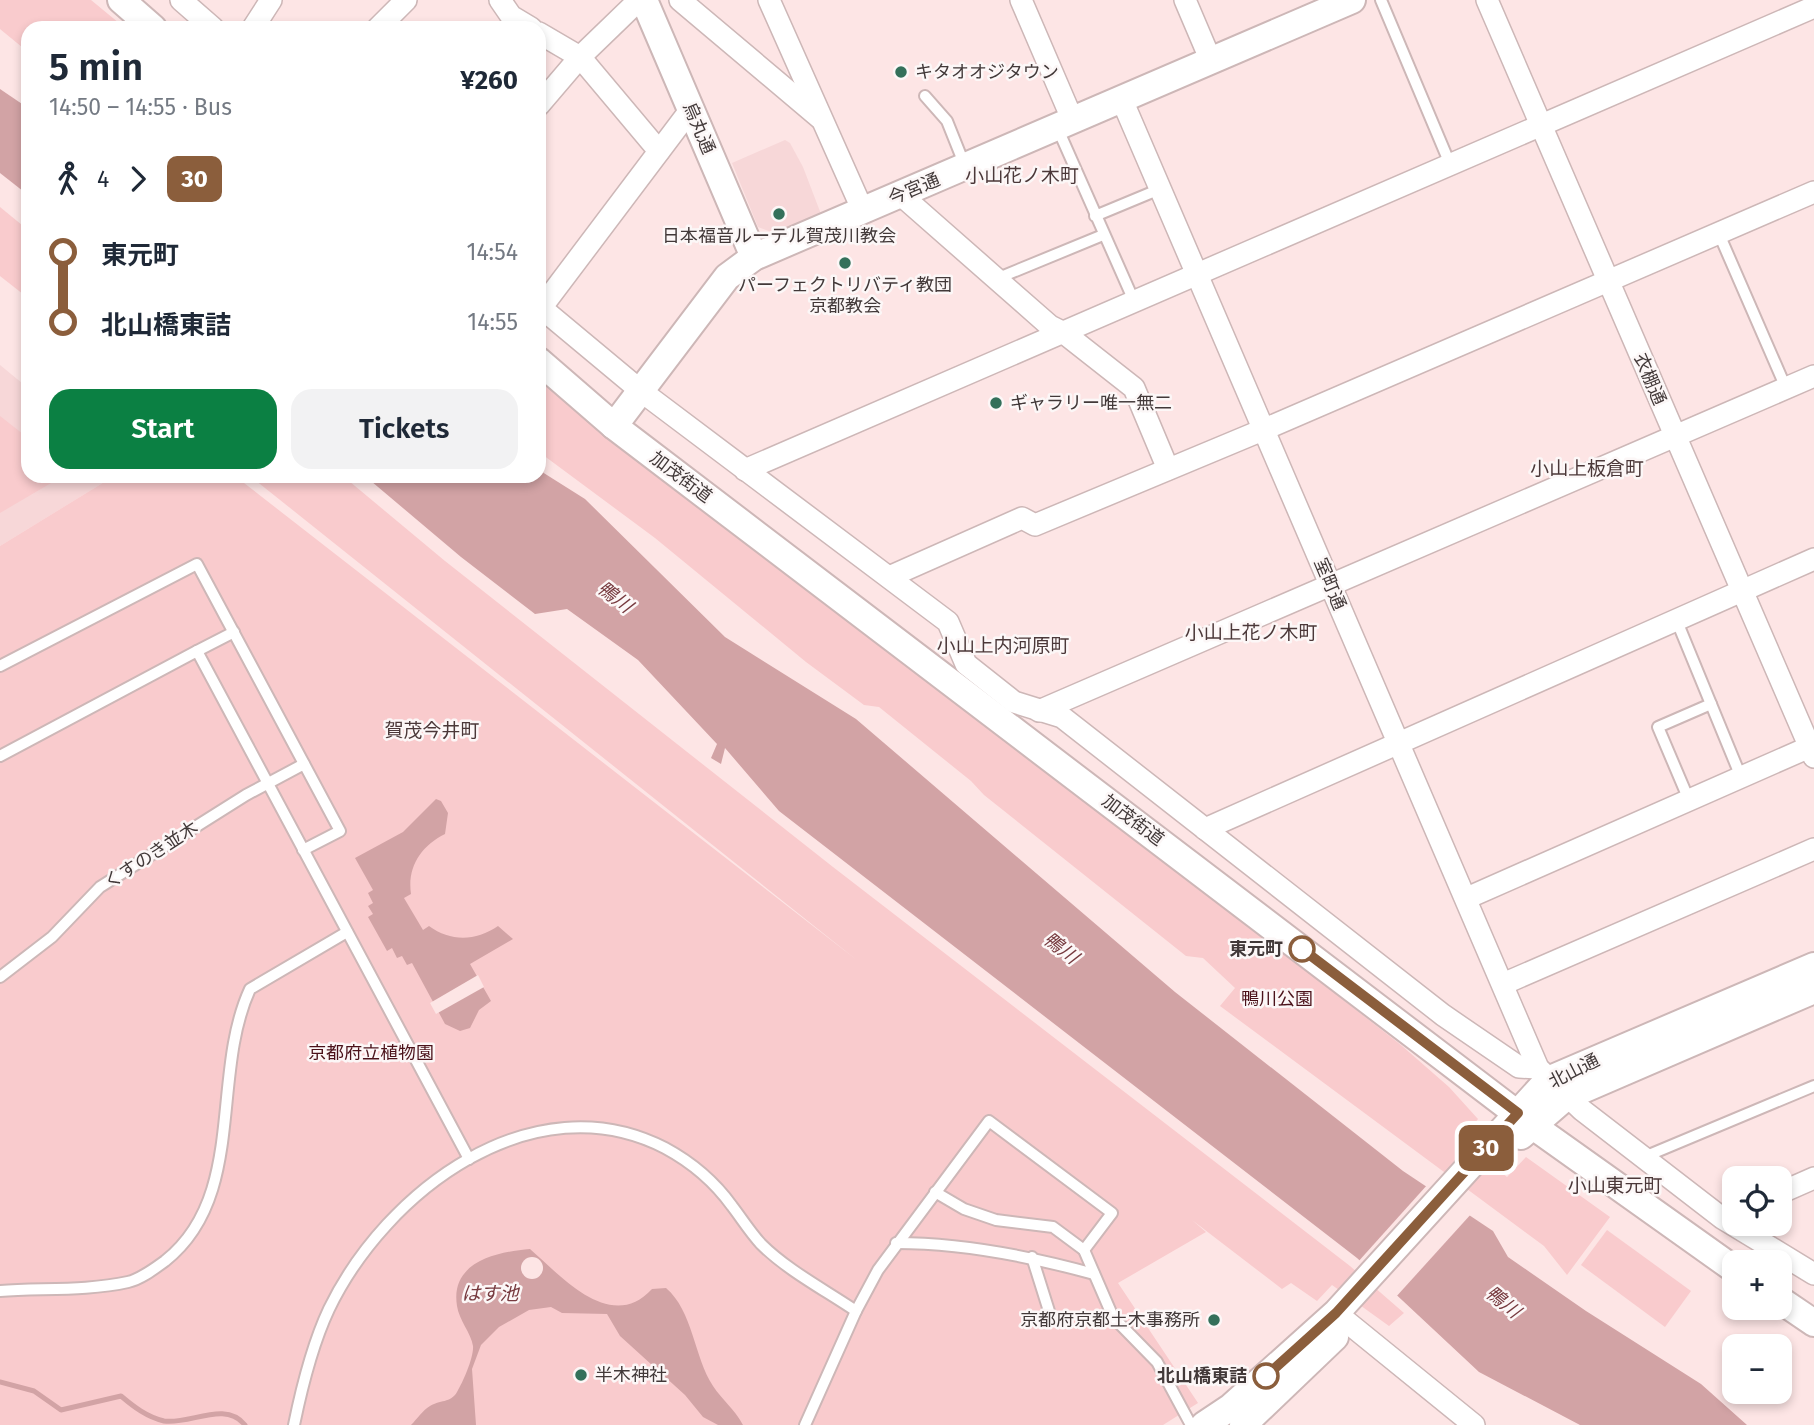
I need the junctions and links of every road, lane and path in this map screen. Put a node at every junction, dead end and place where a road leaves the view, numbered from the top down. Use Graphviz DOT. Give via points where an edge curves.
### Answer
graph roads {
  1 [pos="121,0"];
  2 [pos="181,0"];
  3 [pos="271,0"];
  4 [pos="406,0"];
  5 [pos="500,0"];
  6 [pos="639,0"];
  7 [pos="644,0"];
  8 [pos="680,0"];
  9 [pos="769,0"];
  10 [pos="1021,0"];
  11 [pos="1185,0"];
  12 [pos="1352,0"];
  13 [pos="1381,0"];
  14 [pos="1487,0"];
  15 [pos="1814,7"];
  16 [pos="145,21"];
  17 [pos="205,21"];
  18 [pos="258,21"];
  19 [pos="385,21"];
  20 [pos="519,21"];
  21 [pos="546,37"];
  22 [pos="580,57"];
  23 [pos="1211,61"];
  24 [pos="925,96"];
  25 [pos="546,97"];
  26 [pos="1122,100"];
  27 [pos="691,109"];
  28 [pos="825,122"];
  29 [pos="1065,124"];
  30 [pos="1540,125"];
  31 [pos="659,151"];
  32 [pos="1450,164"];
  33 [pos="965,167"];
  34 [pos="1160,189"];
  35 [pos="1814,192"];
  36 [pos="901,195"];
  37 [pos="863,211"];
  38 [pos="1095,216"];
  39 [pos="1103,234"];
  40 [pos="1719,234"];
  41 [pos="754,257"];
  42 [pos="1199,273"];
  43 [pos="995,280"];
  44 [pos="1608,282"];
  45 [pos="546,299"];
  46 [pos="1134,300"];
  47 [pos="546,312"];
  48 [pos="1064,333"];
  49 [pos="546,367"];
  50 [pos="1814,376"];
  51 [pos="1786,388"];
  52 [pos="641,391"];
  53 [pos="614,426"];
  54 [pos="1265,429"];
  55 [pos="1675,436"];
  56 [pos="1168,469"];
  57 [pos="745,470"];
  58 [pos="1812,565"];
  59 [pos="889,577"];
  60 [pos="1330,584"];
  61 [pos="1741,590"];
  62 [pos="1676,619"];
  63 [pos="234,632"];
  64 [pos="197,651"];
  65 [pos="0,666"];
  66 [pos="1711,704"];
  67 [pos="1039,711"];
  68 [pos="1400,741"];
  69 [pos="1813,750"];
  70 [pos="0,756"];
  71 [pos="304,764"];
  72 [pos="1741,777"];
  73 [pos="268,783"];
  74 [pos="1689,800"];
  75 [pos="1205,830"];
  76 [pos="1814,849"];
  77 [pos="303,850"];
  78 [pos="1467,898"];
  79 [pos="347,932"];
  80 [pos="1814,966"];
  81 [pos="0,977"];
  82 [pos="1503,984"];
  83 [pos="1814,990"];
  84 [pos="1734,1012"];
  85 [pos="1551,1082"];
  86 [pos="1814,1086"];
  87 [pos="1525,1119"];
  88 [pos="1644,1157"];
  89 [pos="469,1159"];
  90 [pos="1814,1178"];
  91 [pos="1792,1188"];
  92 [pos="935,1192"];
  93 [pos="1722,1211"];
  94 [pos="1759,1236"];
  95 [pos="896,1242"];
  96 [pos="1084,1250"];
  97 [pos="1032,1257"];
  98 [pos="1722,1260"];
  99 [pos="1094,1274"];
  100 [pos="1814,1274"];
  101 [pos="0,1291"];
  102 [pos="1792,1308"];
  103 [pos="856,1311"];
  104 [pos="1049,1311"];
  105 [pos="1347,1314"];
  106 [pos="1814,1323"];
  107 [pos="294,1425"];
  108 [pos="805,1425"];
  109 [pos="1191,1425"];
  110 [pos="1204,1425"];
  111 [pos="1243,1425"];
  112 [pos="1474,1425"];
  1 -- 16 [label="street"];
  2 -- 17 [label="street"];
  3 -- 18 [label="street"];
  4 -- 19 [label="street"];
  5 -- 20 [label="street"];
  6 -- 22 [label="street"];
  7 -- 27 [label="street, 烏丸通"];
  8 -- 28 [label="street"];
  9 -- 28 [label="street"];
  10 -- 29 [label="street"];
  11 -- 23 [label="street"];
  12 -- 23 [label="street, 今宮通"];
  13 -- 32 [label="lane"];
  14 -- 30 [label="street, 衣棚通"];
  15 -- 30 [label="street"];
  21 -- 22 [label="street"];
  22 -- 25 [label="street"];
  22 -- 31 [label="street"];
  23 -- 26 [label="street, 今宮通"];
  24 -- 33 [label="lane" via="947,121"];
  26 -- 29 [label="street, 今宮通"];
  26 -- 34 [label="street, 室町通"];
  27 -- 31 [label="street"];
  27 -- 41 [label="street, 烏丸通"];
  28 -- 37 [label="street"];
  29 -- 33 [label="street, 今宮通"];
  29 -- 38 [label="lane"];
  30 -- 32 [label="street"];
  30 -- 44 [label="street, 衣棚通"];
  31 -- 45 [label="street"];
  32 -- 42 [label="street"];
  33 -- 36 [label="street, 今宮通"];
  34 -- 38 [label="lane"];
  34 -- 42 [label="street, 室町通"];
  35 -- 40 [label="street"];
  36 -- 37 [label="street, 今宮通"];
  36 -- 43 [label="street"];
  37 -- 41 [label="street, 今宮通"];
  38 -- 39 [label="lane"];
  39 -- 43 [label="lane"];
  39 -- 46 [label="lane"];
  40 -- 44 [label="street"];
  40 -- 51 [label="lane"];
  41 -- 52 [label="street, 今宮通" via="727,277"];
  42 -- 46 [label="street"];
  42 -- 54 [label="street, 室町通"];
  43 -- 48 [label="street"];
  44 -- 54 [label="street"];
  44 -- 55 [label="street, 衣棚通"];
  46 -- 48 [label="street"];
  47 -- 52 [label="street"];
  48 -- 56 [label="street" via="1134,388"];
  48 -- 57 [label="street"];
  49 -- 53 [label="street, 加茂街道"];
  50 -- 51 [label="street"];
  51 -- 55 [label="street"];
  52 -- 53 [label="street, 今宮通"];
  52 -- 57 [label="street"];
  53 -- 87 [label="street, 加茂街道"];
  54 -- 56 [label="street"];
  54 -- 60 [label="street, 室町通"];
  55 -- 60 [label="street"];
  55 -- 61 [label="street, 衣棚通"];
  56 -- 59 [label="street" via="1035,525 1022,518"];
  57 -- 59 [label="street"];
  58 -- 61 [label="street"];
  59 -- 67 [label="street" via="948,622 966,664 1014,702"];
  60 -- 67 [label="street"];
  60 -- 68 [label="street, 室町通"];
  61 -- 62 [label="street"];
  61 -- 69 [label="street, 衣棚通"];
  62 -- 66 [label="lane"];
  62 -- 68 [label="street"];
  63 -- 64 [label="lane"];
  63 -- 65 [label="lane" via="197,564"];
  63 -- 71 [label="lane"];
  64 -- 70 [label="lane"];
  64 -- 73 [label="lane"];
  66 -- 72 [label="lane"];
  66 -- 74 [label="lane" via="1658,727"];
  67 -- 75 [label="street" via="1062,717"];
  68 -- 75 [label="street"];
  68 -- 78 [label="street, 室町通"];
  69 -- 72 [label="street"];
  71 -- 73 [label="lane, くすのき並木"];
  71 -- 77 [label="lane" via="340,831"];
  72 -- 74 [label="street"];
  73 -- 77 [label="lane"];
  73 -- 81 [label="lane, くすのき並木" via="100,887 44,944"];
  74 -- 78 [label="street"];
  75 -- 85 [label="street" via="1443,1015 1519,1067"];
  76 -- 82 [label="street"];
  77 -- 79 [label="lane"];
  78 -- 82 [label="street, 室町通"];
  79 -- 89 [label="lane"];
  79 -- 101 [label="lane" via="250,989 230,1055 214,1189 198,1224 178,1249 154,1269 126,1282"];
  80 -- 84 [label="street, 北山通"];
  82 -- 85 [label="street, 室町通"];
  83 -- 84 [label="street, 北山通"];
  84 -- 85 [label="street, 北山通"];
  85 -- 87 [label="street, 北山通"];
  85 -- 88 [label="street"];
  86 -- 88 [label="lane"];
  87 -- 98 [label="street, 加茂街道"];
  87 -- 105 [label="street, 北山通"];
  88 -- 93 [label="street"];
  89 -- 103 [label="lane" via="509,1139 553,1128 598,1128 642,1138 701,1171 768,1250"];
  89 -- 107 [label="lane" via="406,1206 354,1266 320,1331"];
  90 -- 91 [label="street"];
  92 -- 95 [label="lane"];
  92 -- 96 [label="lane" via="996,1220 1053,1227"];
  92 -- 96 [label="lane" via="989,1121 1112,1213"];
  94 -- 100 [label="street"];
  95 -- 97 [label="lane"];
  95 -- 103 [label="lane"];
  96 -- 99 [label="lane"];
  97 -- 99 [label="lane"];
  97 -- 104 [label="lane"];
  99 -- 109 [label="lane" via="1113,1317 1157,1362"];
  102 -- 106 [label="street"];
  103 -- 108 [label="lane"];
  105 -- 110 [label="street, 北山通"];
  105 -- 111 [label="street, 北山通"];
  105 -- 112 [label="street"];
}
